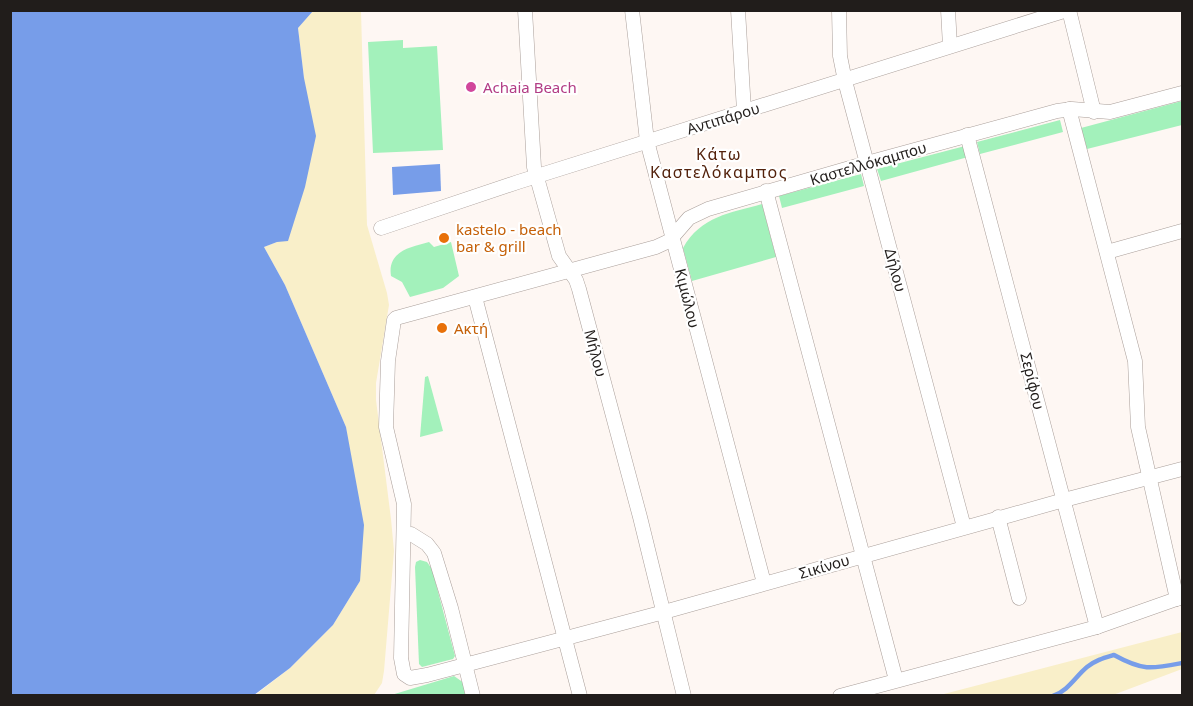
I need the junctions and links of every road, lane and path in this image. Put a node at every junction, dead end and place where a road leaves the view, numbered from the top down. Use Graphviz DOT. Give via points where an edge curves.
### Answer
graph roads {
  1 [pos="525,10"];
  2 [pos="632,10"];
  3 [pos="738,10"];
  4 [pos="839,10"];
  5 [pos="948,10"];
  6 [pos="1068,10"];
  7 [pos="950,46"];
  8 [pos="844,81"];
  9 [pos="1182,93"];
  10 [pos="1069,109"];
  11 [pos="744,111"];
  12 [pos="1094,112"];
  13 [pos="967,135"];
  14 [pos="647,141"];
  15 [pos="867,163"];
  16 [pos="536,176"];
  17 [pos="766,191"];
  18 [pos="664,207"];
  19 [pos="684,223"];
  20 [pos="381,228"];
  21 [pos="1182,231"];
  22 [pos="673,238"];
  23 [pos="1107,252"];
  24 [pos="568,271"];
  25 [pos="475,297"];
  26 [pos="1182,469"];
  27 [pos="1149,478"];
  28 [pos="1064,500"];
  29 [pos="998,518"];
  30 [pos="964,527"];
  31 [pos="411,534"];
  32 [pos="864,555"];
  33 [pos="764,583"];
  34 [pos="1019,598"];
  35 [pos="1180,598"];
  36 [pos="664,612"];
  37 [pos="1097,627"];
  38 [pos="564,639"];
  39 [pos="466,665"];
  40 [pos="896,681"];
  41 [pos="473,696"];
  42 [pos="580,696"];
  43 [pos="684,696"];
  44 [pos="840,696"];
  1 -- 16 [label="street, Μήλου"];
  2 -- 14 [label="street, Κιμώλου"];
  3 -- 11 [label="street"];
  4 -- 8 [label="street, Δήλου"];
  5 -- 7 [label="street"];
  6 -- 7 [label="street, Αντιπάρου"];
  6 -- 12 [label="street"];
  7 -- 8 [label="street, Αντιπάρου"];
  8 -- 11 [label="street, Αντιπάρου"];
  8 -- 15 [label="street, Δήλου"];
  9 -- 12 [label="street, Καστελλόκαμπου" via="1110,112"];
  10 -- 12 [label="street, Καστελλόκαμπου"];
  10 -- 13 [label="street, Καστελλόκαμπου"];
  10 -- 23 [label="street"];
  11 -- 14 [label="street, Αντιπάρου"];
  13 -- 15 [label="street, Καστελλόκαμπου"];
  13 -- 28 [label="street, Σερίφου"];
  14 -- 16 [label="street, Αντιπάρου"];
  14 -- 18 [label="street, Κιμώλου"];
  15 -- 17 [label="street, Καστελλόκαμπου"];
  15 -- 30 [label="street, Δήλου"];
  16 -- 20 [label="street, Αντιπάρου"];
  16 -- 24 [label="street, Μήλου" via="556,248"];
  17 -- 19 [label="street, Καστελλόκαμπου" via="703,211"];
  17 -- 32 [label="street"];
  18 -- 19 [label="street"];
  18 -- 22 [label="street, Κιμώλου"];
  19 -- 22 [label="street, Καστελλόκαμπου"];
  21 -- 23 [label="street"];
  22 -- 24 [label="street" via="656,247"];
  22 -- 33 [label="street, Κιμώλου"];
  23 -- 27 [label="street" via="1135,361 1136,416"];
  24 -- 25 [label="street"];
  24 -- 36 [label="street, Μήλου" via="579,289"];
  25 -- 38 [label="street"];
  25 -- 39 [label="street, Σικίνου" via="394,320 386,418 404,504 404,674 413,678"];
  26 -- 27 [label="street, Σικίνου"];
  27 -- 28 [label="street, Σικίνου"];
  27 -- 35 [label="street"];
  28 -- 29 [label="street, Σικίνου"];
  28 -- 37 [label="street, Σερίφου"];
  29 -- 30 [label="street, Σικίνου"];
  29 -- 34 [label="street"];
  30 -- 32 [label="street, Σικίνου"];
  31 -- 39 [label="street" via="434,553"];
  32 -- 33 [label="street, Σικίνου"];
  32 -- 40 [label="street"];
  33 -- 36 [label="street, Σικίνου"];
  35 -- 37 [label="street"];
  36 -- 38 [label="street, Σικίνου"];
  36 -- 43 [label="street, Μήλου"];
  37 -- 40 [label="street"];
  38 -- 39 [label="street, Σικίνου"];
  38 -- 42 [label="street"];
  39 -- 41 [label="street"];
  40 -- 44 [label="street"];
}
